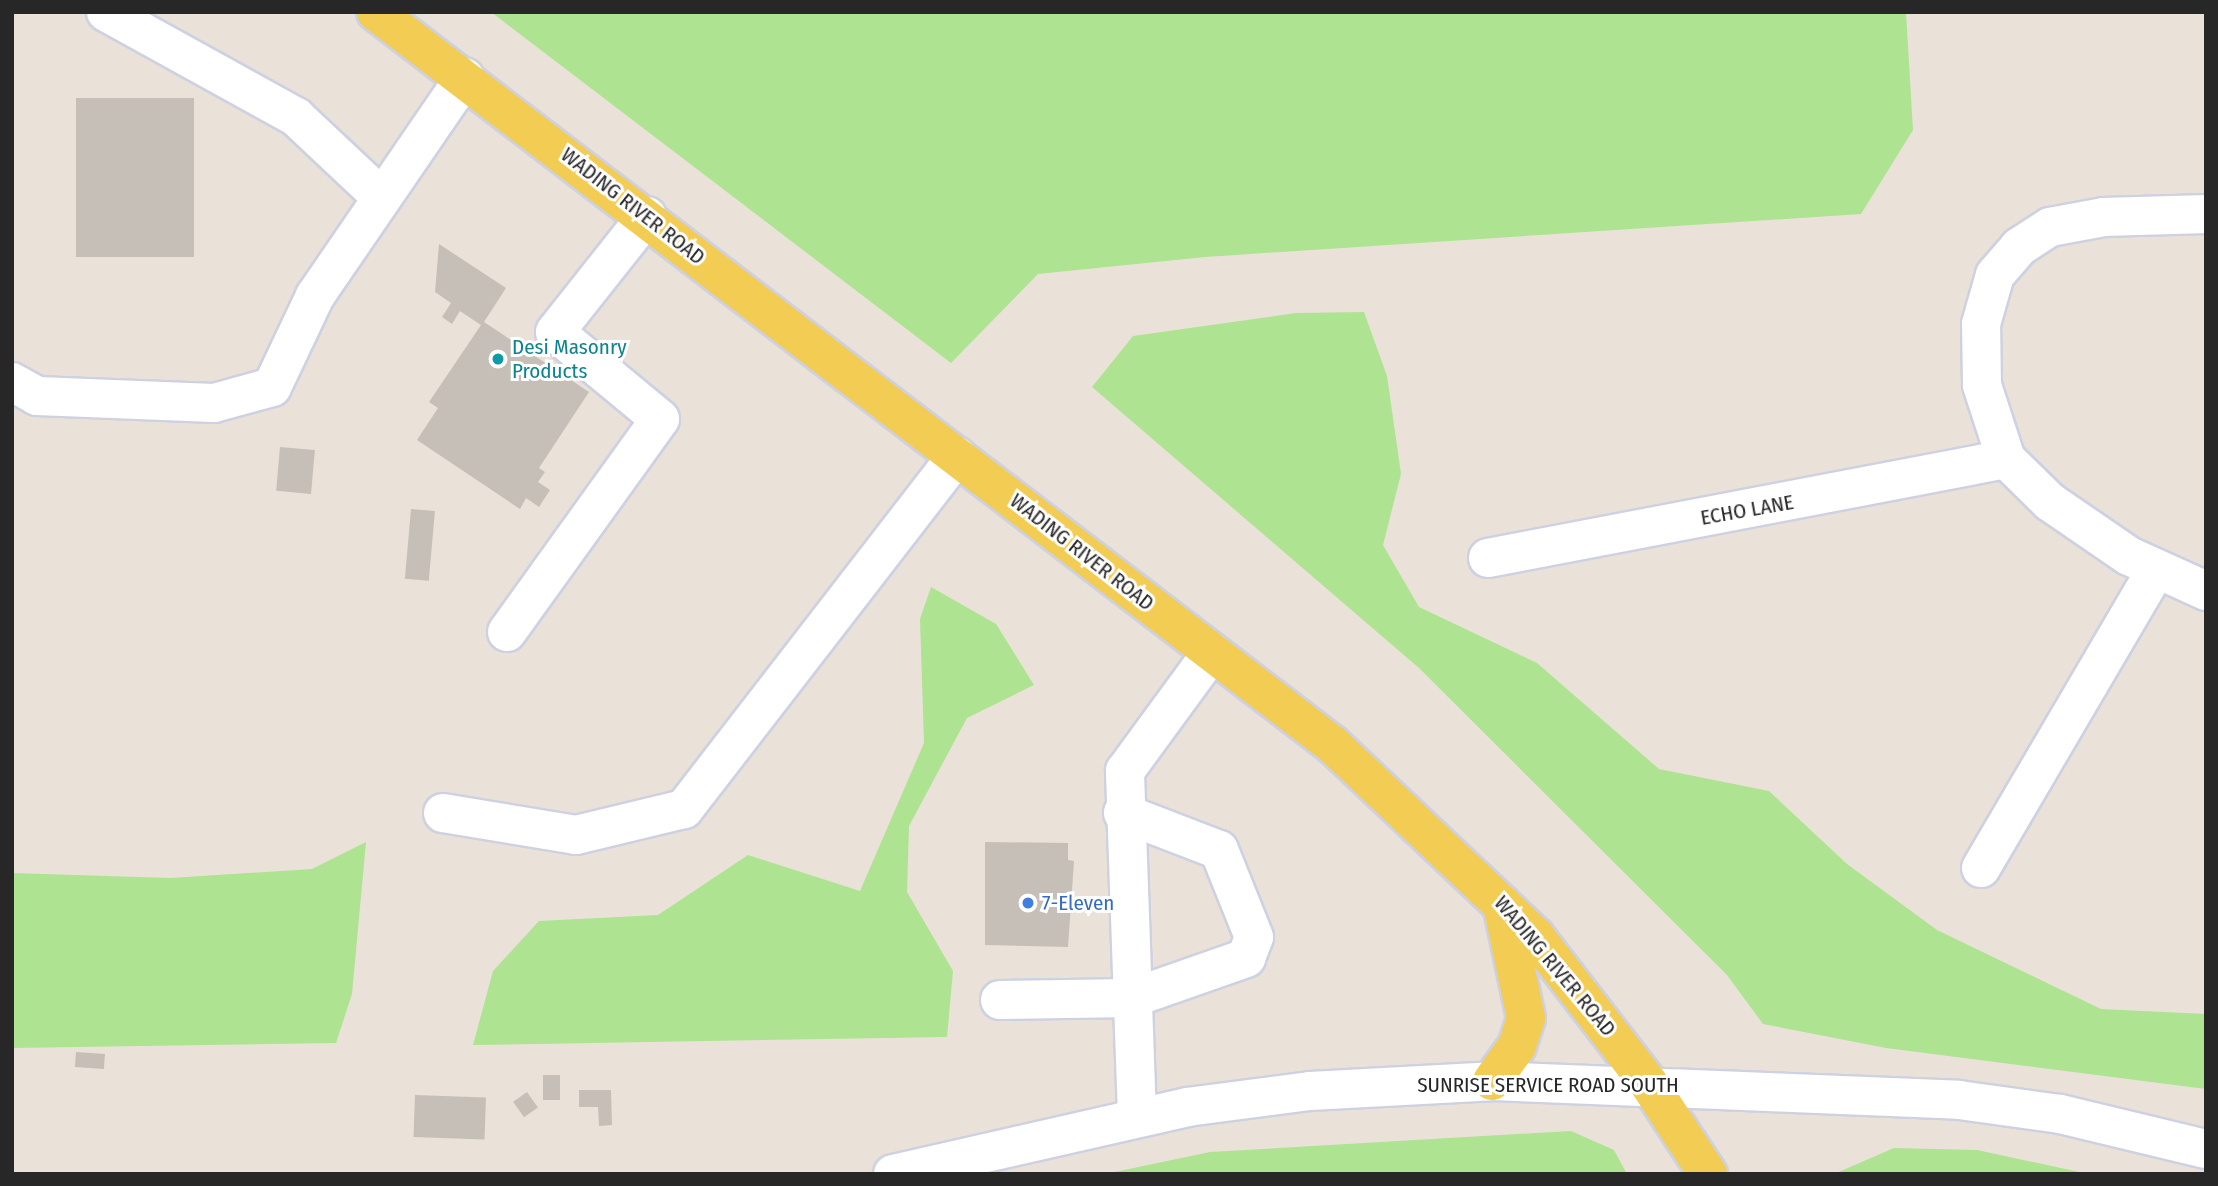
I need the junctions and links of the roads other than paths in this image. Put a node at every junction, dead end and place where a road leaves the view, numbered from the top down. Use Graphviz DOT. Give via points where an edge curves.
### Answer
graph roads {
  1 [pos="106,12"];
  2 [pos="376,12"];
  3 [pos="465,77"];
  4 [pos="379,195"];
  5 [pos="2206,214"];
  6 [pos="647,216"];
  7 [pos="12,383"];
  8 [pos="957,456"];
  9 [pos="2006,459"];
  10 [pos="1488,558"];
  11 [pos="2156,570"];
  12 [pos="2206,591"];
  13 [pos="508,632"];
  14 [pos="1212,652"];
  15 [pos="443,813"];
  16 [pos="1124,813"];
  17 [pos="1981,869"];
  18 [pos="1501,899"];
  19 [pos="1132,998"];
  20 [pos="1000,1000"];
  21 [pos="1492,1081"];
  22 [pos="1649,1084"];
  23 [pos="1137,1118"];
  24 [pos="2206,1149"];
  25 [pos="893,1174"];
  26 [pos="1708,1174"];
  1 -- 4 [label="street" via="296,117"];
  2 -- 3 [label="main road, WADING RIVER ROAD"];
  3 -- 4 [label="street"];
  3 -- 6 [label="main road, WADING RIVER ROAD"];
  4 -- 7 [label="street" via="315,296 272,387 214,403 37,396"];
  5 -- 9 [label="street" via="2104,217 2050,227 2019,247 1995,275 1981,324 1982,385"];
  6 -- 8 [label="main road, WADING RIVER ROAD"];
  6 -- 13 [label="street" via="555,332 660,419"];
  8 -- 14 [label="main road, WADING RIVER ROAD"];
  8 -- 15 [label="street" via="684,809 576,835"];
  9 -- 10 [label="street, ECHO LANE"];
  9 -- 11 [label="street" via="2050,502"];
  11 -- 12 [label="street"];
  11 -- 17 [label="street"];
  14 -- 16 [label="street" via="1125,771"];
  14 -- 18 [label="main road, WADING RIVER ROAD" via="1333,746"];
  16 -- 19 [label="street"];
  16 -- 19 [label="street" via="1219,850 1254,937 1246,958"];
  18 -- 21 [label="main road" via="1526,1018 1517,1046"];
  18 -- 22 [label="main road, WADING RIVER ROAD"];
  19 -- 20 [label="street"];
  19 -- 23 [label="street"];
  21 -- 22 [label="street, SUNRISE SERVICE ROAD SOUTH"];
  21 -- 23 [label="street, SUNRISE SERVICE ROAD SOUTH" via="1310,1091"];
  22 -- 24 [label="street, SUNRISE SERVICE ROAD SOUTH" via="1959,1100 2060,1114"];
  22 -- 26 [label="main road, WADING RIVER ROAD"];
  23 -- 25 [label="street, SUNRISE SERVICE ROAD SOUTH"];
}
